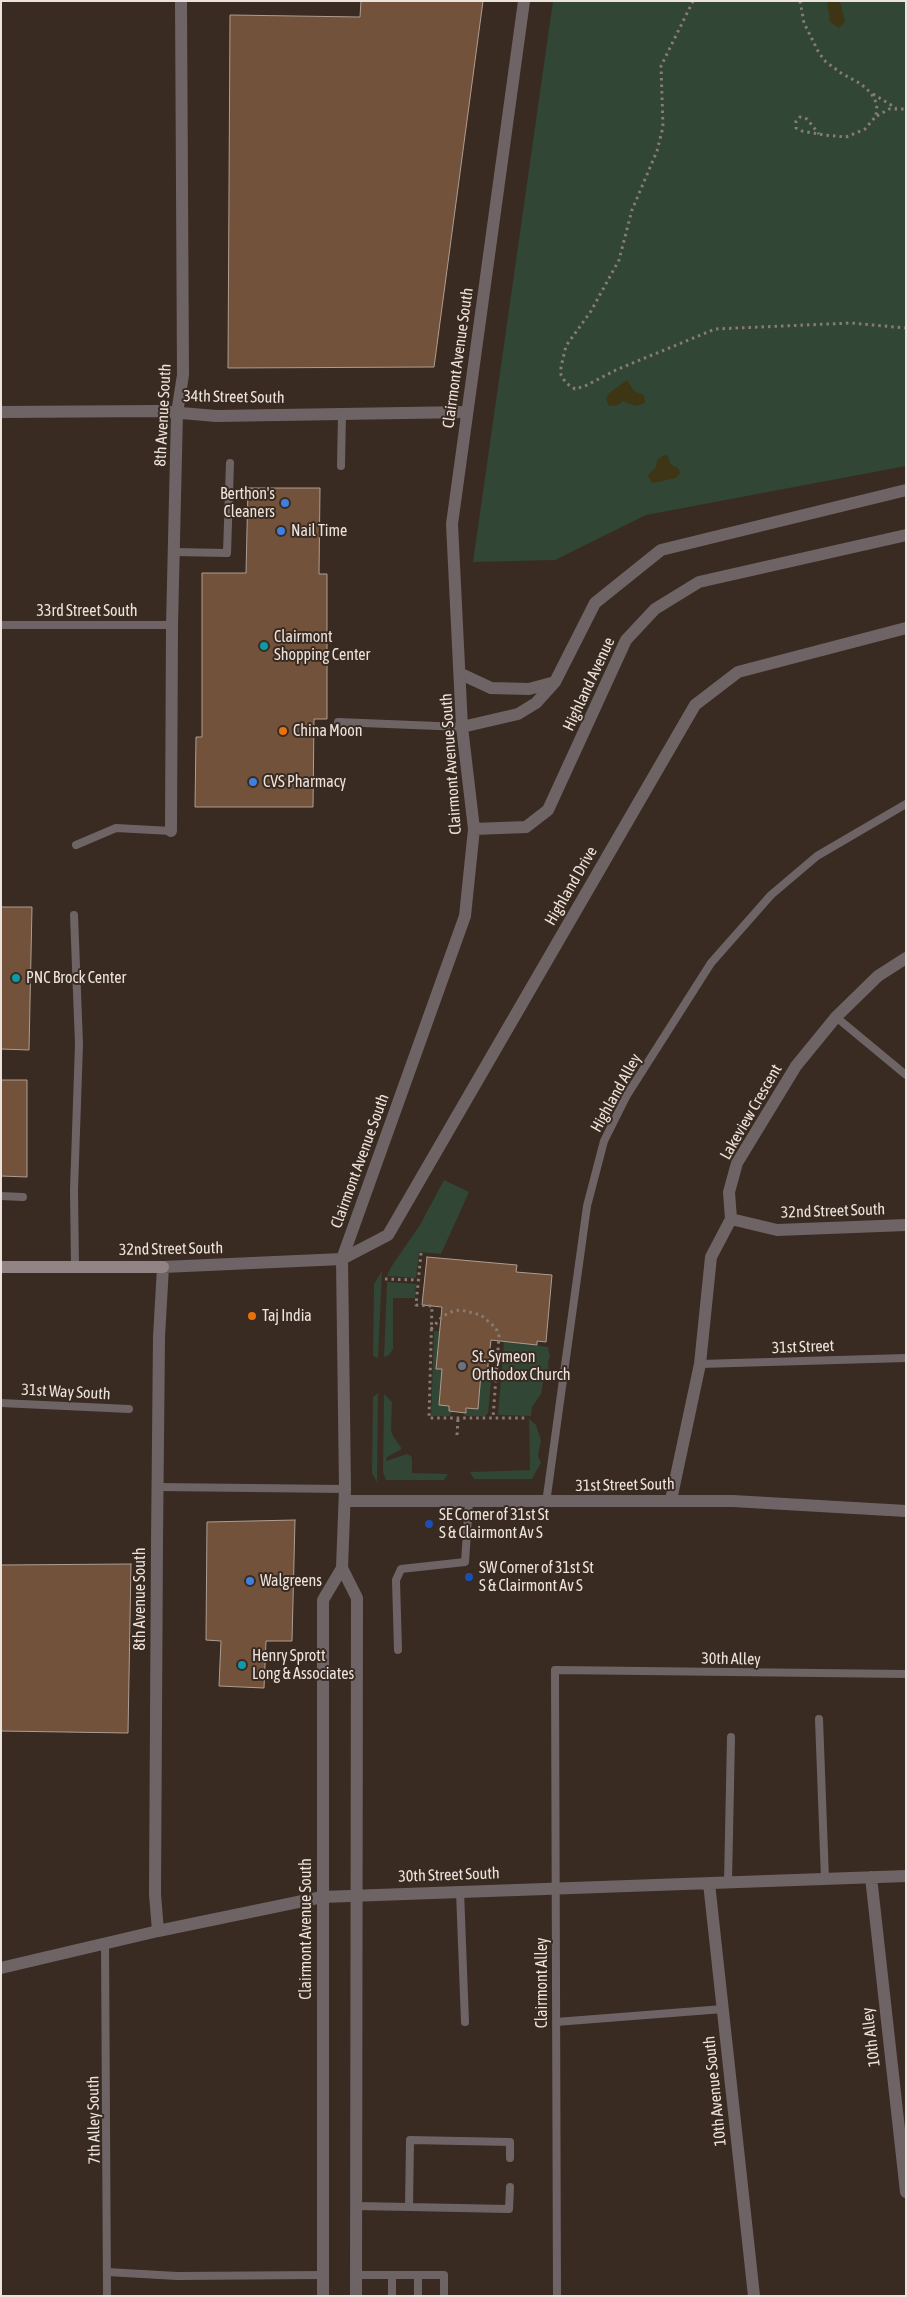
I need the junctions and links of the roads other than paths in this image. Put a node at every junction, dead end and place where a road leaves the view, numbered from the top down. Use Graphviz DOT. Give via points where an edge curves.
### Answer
graph roads {
  1 [pos="181,1"];
  2 [pos="524,1"];
  3 [pos="1,412"];
  4 [pos="467,412"];
  5 [pos="177,413"];
  6 [pos="342,413"];
  7 [pos="230,463"];
  8 [pos="341,466"];
  9 [pos="906,490"];
  10 [pos="906,535"];
  11 [pos="174,552"];
  12 [pos="1,625"];
  13 [pos="172,625"];
  14 [pos="906,628"];
  15 [pos="461,674"];
  16 [pos="555,682"];
  17 [pos="338,722"];
  18 [pos="462,727"];
  19 [pos="906,804"];
  20 [pos="474,829"];
  21 [pos="171,831"];
  22 [pos="76,845"];
  23 [pos="74,916"];
  24 [pos="906,958"];
  25 [pos="836,1017"];
  26 [pos="906,1075"];
  27 [pos="1,1196"];
  28 [pos="23,1197"];
  29 [pos="731,1219"];
  30 [pos="906,1225"];
  31 [pos="342,1259"];
  32 [pos="74,1266"];
  33 [pos="1,1267"];
  34 [pos="163,1267"];
  35 [pos="906,1358"];
  36 [pos="700,1364"];
  37 [pos="1,1403"];
  38 [pos="128,1409"];
  39 [pos="157,1487"];
  40 [pos="345,1495"];
  41 [pos="671,1500"];
  42 [pos="469,1502"];
  43 [pos="546,1503"];
  44 [pos="906,1511"];
  45 [pos="342,1568"];
  46 [pos="398,1650"];
  47 [pos="555,1670"];
  48 [pos="906,1674"];
  49 [pos="819,1719"];
  50 [pos="731,1737"];
  51 [pos="906,1876"];
  52 [pos="870,1877"];
  53 [pos="825,1879"];
  54 [pos="709,1882"];
  55 [pos="728,1882"];
  56 [pos="556,1888"];
  57 [pos="460,1890"];
  58 [pos="355,1896"];
  59 [pos="322,1897"];
  60 [pos="158,1931"];
  61 [pos="105,1943"];
  62 [pos="1,1968"];
  63 [pos="723,2009"];
  64 [pos="465,2022"];
  65 [pos="556,2022"];
  66 [pos="510,2158"];
  67 [pos="510,2186"];
  68 [pos="906,2192"];
  69 [pos="356,2206"];
  70 [pos="409,2206"];
  71 [pos="107,2272"];
  72 [pos="323,2275"];
  73 [pos="356,2275"];
  74 [pos="392,2275"];
  75 [pos="418,2275"];
  76 [pos="107,2296"];
  77 [pos="323,2296"];
  78 [pos="356,2296"];
  79 [pos="392,2296"];
  80 [pos="418,2296"];
  81 [pos="444,2296"];
  82 [pos="557,2296"];
  83 [pos="754,2296"];
  1 -- 5 [label="street, 8th Avenue South" via="183,375"];
  2 -- 4 [label="street, Clairmont Avenue South"];
  3 -- 5 [label="street, 34th Street South"];
  4 -- 6 [label="street, 34th Street South"];
  4 -- 15 [label="street, Clairmont Avenue South" via="452,524"];
  5 -- 6 [label="street, 34th Street South" via="216,416"];
  5 -- 11 [label="street, 8th Avenue South"];
  6 -- 8 [label="lane"];
  7 -- 11 [label="lane" via="227,553"];
  9 -- 16 [label="street, Highland Avenue" via="661,550 595,603"];
  10 -- 20 [label="street, Highland Avenue" via="699,582 654,609 626,640 548,810 526,827"];
  11 -- 13 [label="street, 8th Avenue South"];
  12 -- 13 [label="lane, 33rd Street South"];
  13 -- 21 [label="street, 8th Avenue South"];
  14 -- 31 [label="street, Highland Drive" via="738,672 695,705 388,1235"];
  15 -- 16 [label="street, Highland Avenue" via="491,688 529,689"];
  15 -- 18 [label="street, Clairmont Avenue South"];
  16 -- 18 [label="street, Highland Avenue" via="536,703 518,714"];
  17 -- 18 [label="lane"];
  18 -- 20 [label="street, Clairmont Avenue South"];
  19 -- 43 [label="lane, Highland Alley" via="817,856 771,895 711,963 627,1095 604,1141 587,1206"];
  20 -- 31 [label="street, Clairmont Avenue South" via="465,916"];
  21 -- 22 [label="lane" via="116,828"];
  23 -- 32 [label="lane" via="79,1044"];
  24 -- 25 [label="street, Lakeview Crescent" via="878,976"];
  25 -- 26 [label="lane"];
  25 -- 29 [label="street, Lakeview Crescent" via="796,1066 737,1163 729,1192"];
  27 -- 28 [label="lane"];
  29 -- 30 [label="street, 32nd Street South" via="777,1230"];
  29 -- 36 [label="street" via="711,1257"];
  31 -- 34 [label="street, 32nd Street South"];
  31 -- 40 [label="street, Clairmont Avenue South"];
  32 -- 33 [label="main road, 32nd Street South"];
  32 -- 34 [label="main road, 32nd Street South"];
  34 -- 39 [label="street, 8th Avenue South" via="158,1337"];
  35 -- 36 [label="lane, 31st Street"];
  36 -- 41 [label="street"];
  37 -- 38 [label="lane, 31st Way South"];
  39 -- 40 [label="lane"];
  39 -- 60 [label="street, 8th Avenue South" via="154,1894"];
  40 -- 42 [label="street, 31st Street South"];
  40 -- 45 [label="street, Clairmont Avenue South"];
  41 -- 43 [label="street, 31st Street South"];
  41 -- 44 [label="street, 31st Street South" via="733,1500"];
  42 -- 43 [label="street, 31st Street South"];
  42 -- 46 [label="lane" via="465,1562 401,1569 396,1580"];
  45 -- 58 [label="street, Clairmont Avenue South" via="357,1598"];
  45 -- 59 [label="street, Clairmont Avenue South" via="323,1600"];
  47 -- 48 [label="lane, 30th Alley"];
  47 -- 56 [label="lane, Clairmont Alley"];
  49 -- 53 [label="lane"];
  50 -- 55 [label="lane"];
  51 -- 52 [label="street, 30th Street South"];
  52 -- 53 [label="street, 30th Street South"];
  52 -- 68 [label="street, 10th Alley"];
  53 -- 55 [label="street, 30th Street South"];
  54 -- 55 [label="street, 30th Street South"];
  54 -- 56 [label="street, 30th Street South"];
  54 -- 63 [label="street, 10th Avenue South"];
  56 -- 57 [label="street, 30th Street South"];
  56 -- 65 [label="lane, Clairmont Alley"];
  57 -- 58 [label="street, 30th Street South"];
  57 -- 64 [label="lane"];
  58 -- 59 [label="street, 30th Street South"];
  58 -- 69 [label="street, Clairmont Avenue South"];
  59 -- 60 [label="street, 30th Street South"];
  59 -- 72 [label="street, Clairmont Avenue South"];
  60 -- 61 [label="street, 30th Street South"];
  61 -- 62 [label="street, 30th Street South"];
  61 -- 71 [label="lane, 7th Alley South"];
  63 -- 65 [label="lane"];
  63 -- 83 [label="street, 10th Avenue South"];
  65 -- 82 [label="lane, Clairmont Alley"];
  66 -- 70 [label="lane" via="510,2142 410,2140"];
  67 -- 70 [label="lane" via="509,2209"];
  69 -- 70 [label="lane"];
  69 -- 73 [label="street"];
  71 -- 72 [label="lane" via="177,2276"];
  71 -- 76 [label="lane, 7th Alley South"];
  72 -- 77 [label="street, Clairmont Avenue South"];
  73 -- 74 [label="lane"];
  73 -- 78 [label="street"];
  74 -- 75 [label="lane"];
  74 -- 79 [label="lane"];
  75 -- 80 [label="lane"];
  75 -- 81 [label="lane" via="444,2275"];
}
